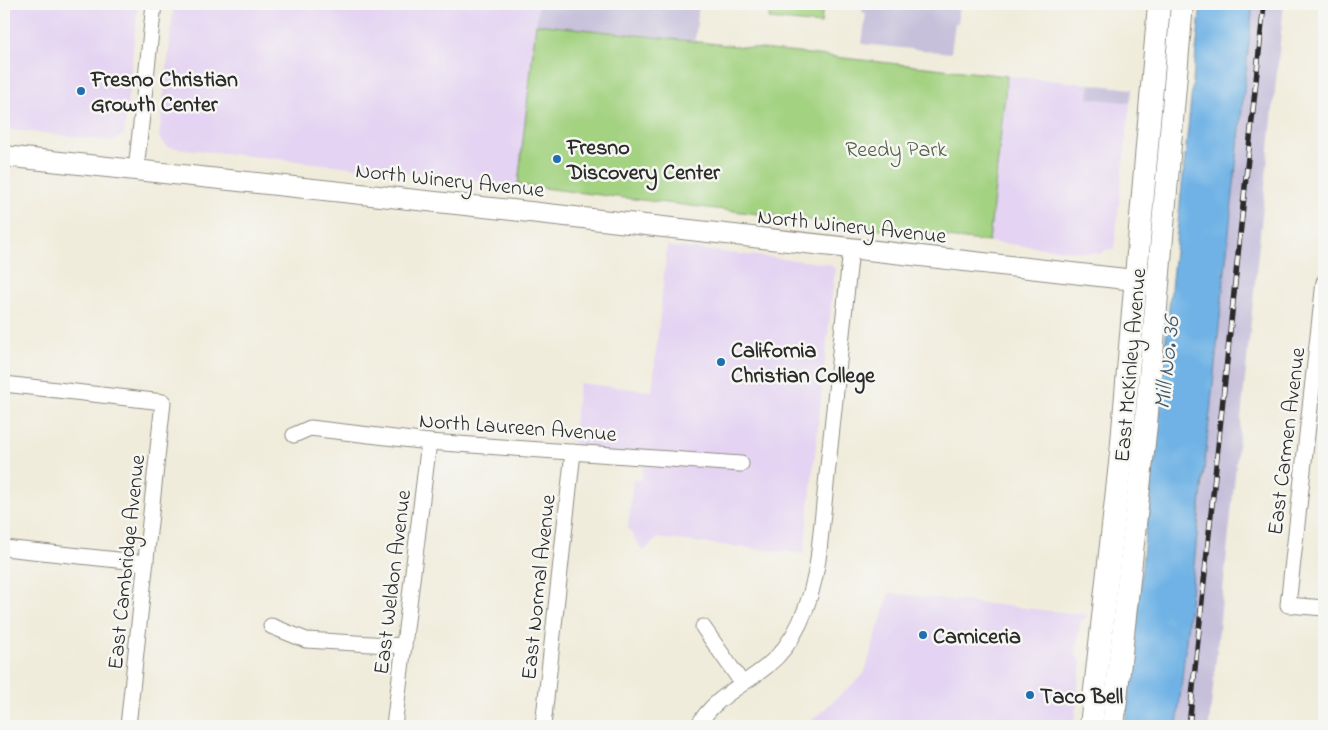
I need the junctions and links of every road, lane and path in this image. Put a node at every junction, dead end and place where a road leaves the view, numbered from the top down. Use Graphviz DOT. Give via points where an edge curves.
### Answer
graph roads {
  1 [pos="154,4"];
  2 [pos="1159,4"];
  3 [pos="1182,4"];
  4 [pos="4,156"];
  5 [pos="136,170"];
  6 [pos="851,249"];
  7 [pos="1148,282"];
  8 [pos="1324,282"];
  9 [pos="1323,307"];
  10 [pos="4,384"];
  11 [pos="294,435"];
  12 [pos="429,442"];
  13 [pos="573,452"];
  14 [pos="741,464"];
  15 [pos="4,548"];
  16 [pos="146,563"];
  17 [pos="1324,608"];
  18 [pos="271,626"];
  19 [pos="703,627"];
  20 [pos="404,646"];
  21 [pos="1100,647"];
  22 [pos="742,683"];
  23 [pos="128,726"];
  24 [pos="394,726"];
  25 [pos="543,726"];
  26 [pos="698,726"];
  27 [pos="1091,726"];
  28 [pos="1102,726"];
  29 [pos="1114,726"];
  1 -- 5 [label="street"];
  2 -- 7 [label="main road, East McKinley Avenue"];
  3 -- 7 [label="main road, East McKinley Avenue"];
  4 -- 5 [label="street, North Winery Avenue"];
  5 -- 6 [label="street, North Winery Avenue" via="521,210"];
  6 -- 7 [label="street, North Winery Avenue"];
  6 -- 22 [label="street" via="816,578 799,625 783,649 768,665"];
  7 -- 21 [label="main road, East McKinley Avenue" via="1120,463"];
  7 -- 29 [label="main road, East McKinley Avenue" via="1146,424"];
  8 -- 9 [label="street, East Carmen Avenue"];
  9 -- 17 [label="street, East Carmen Avenue" via="1288,605"];
  10 -- 16 [label="street, East Cambridge Avenue" via="163,402"];
  11 -- 12 [label="street, North Laureen Avenue" via="310,428"];
  12 -- 13 [label="street, North Laureen Avenue"];
  12 -- 20 [label="street, East Weldon Avenue"];
  13 -- 14 [label="street, North Laureen Avenue"];
  13 -- 25 [label="street, East Normal Avenue"];
  15 -- 16 [label="street"];
  16 -- 23 [label="street, East Cambridge Avenue"];
  18 -- 20 [label="street" via="306,640"];
  19 -- 22 [label="street"];
  20 -- 24 [label="street, East Weldon Avenue"];
  21 -- 27 [label="main road, East McKinley Avenue"];
  21 -- 28 [label="main road" via="1108,662"];
  22 -- 26 [label="street" via="718,701"];
}
